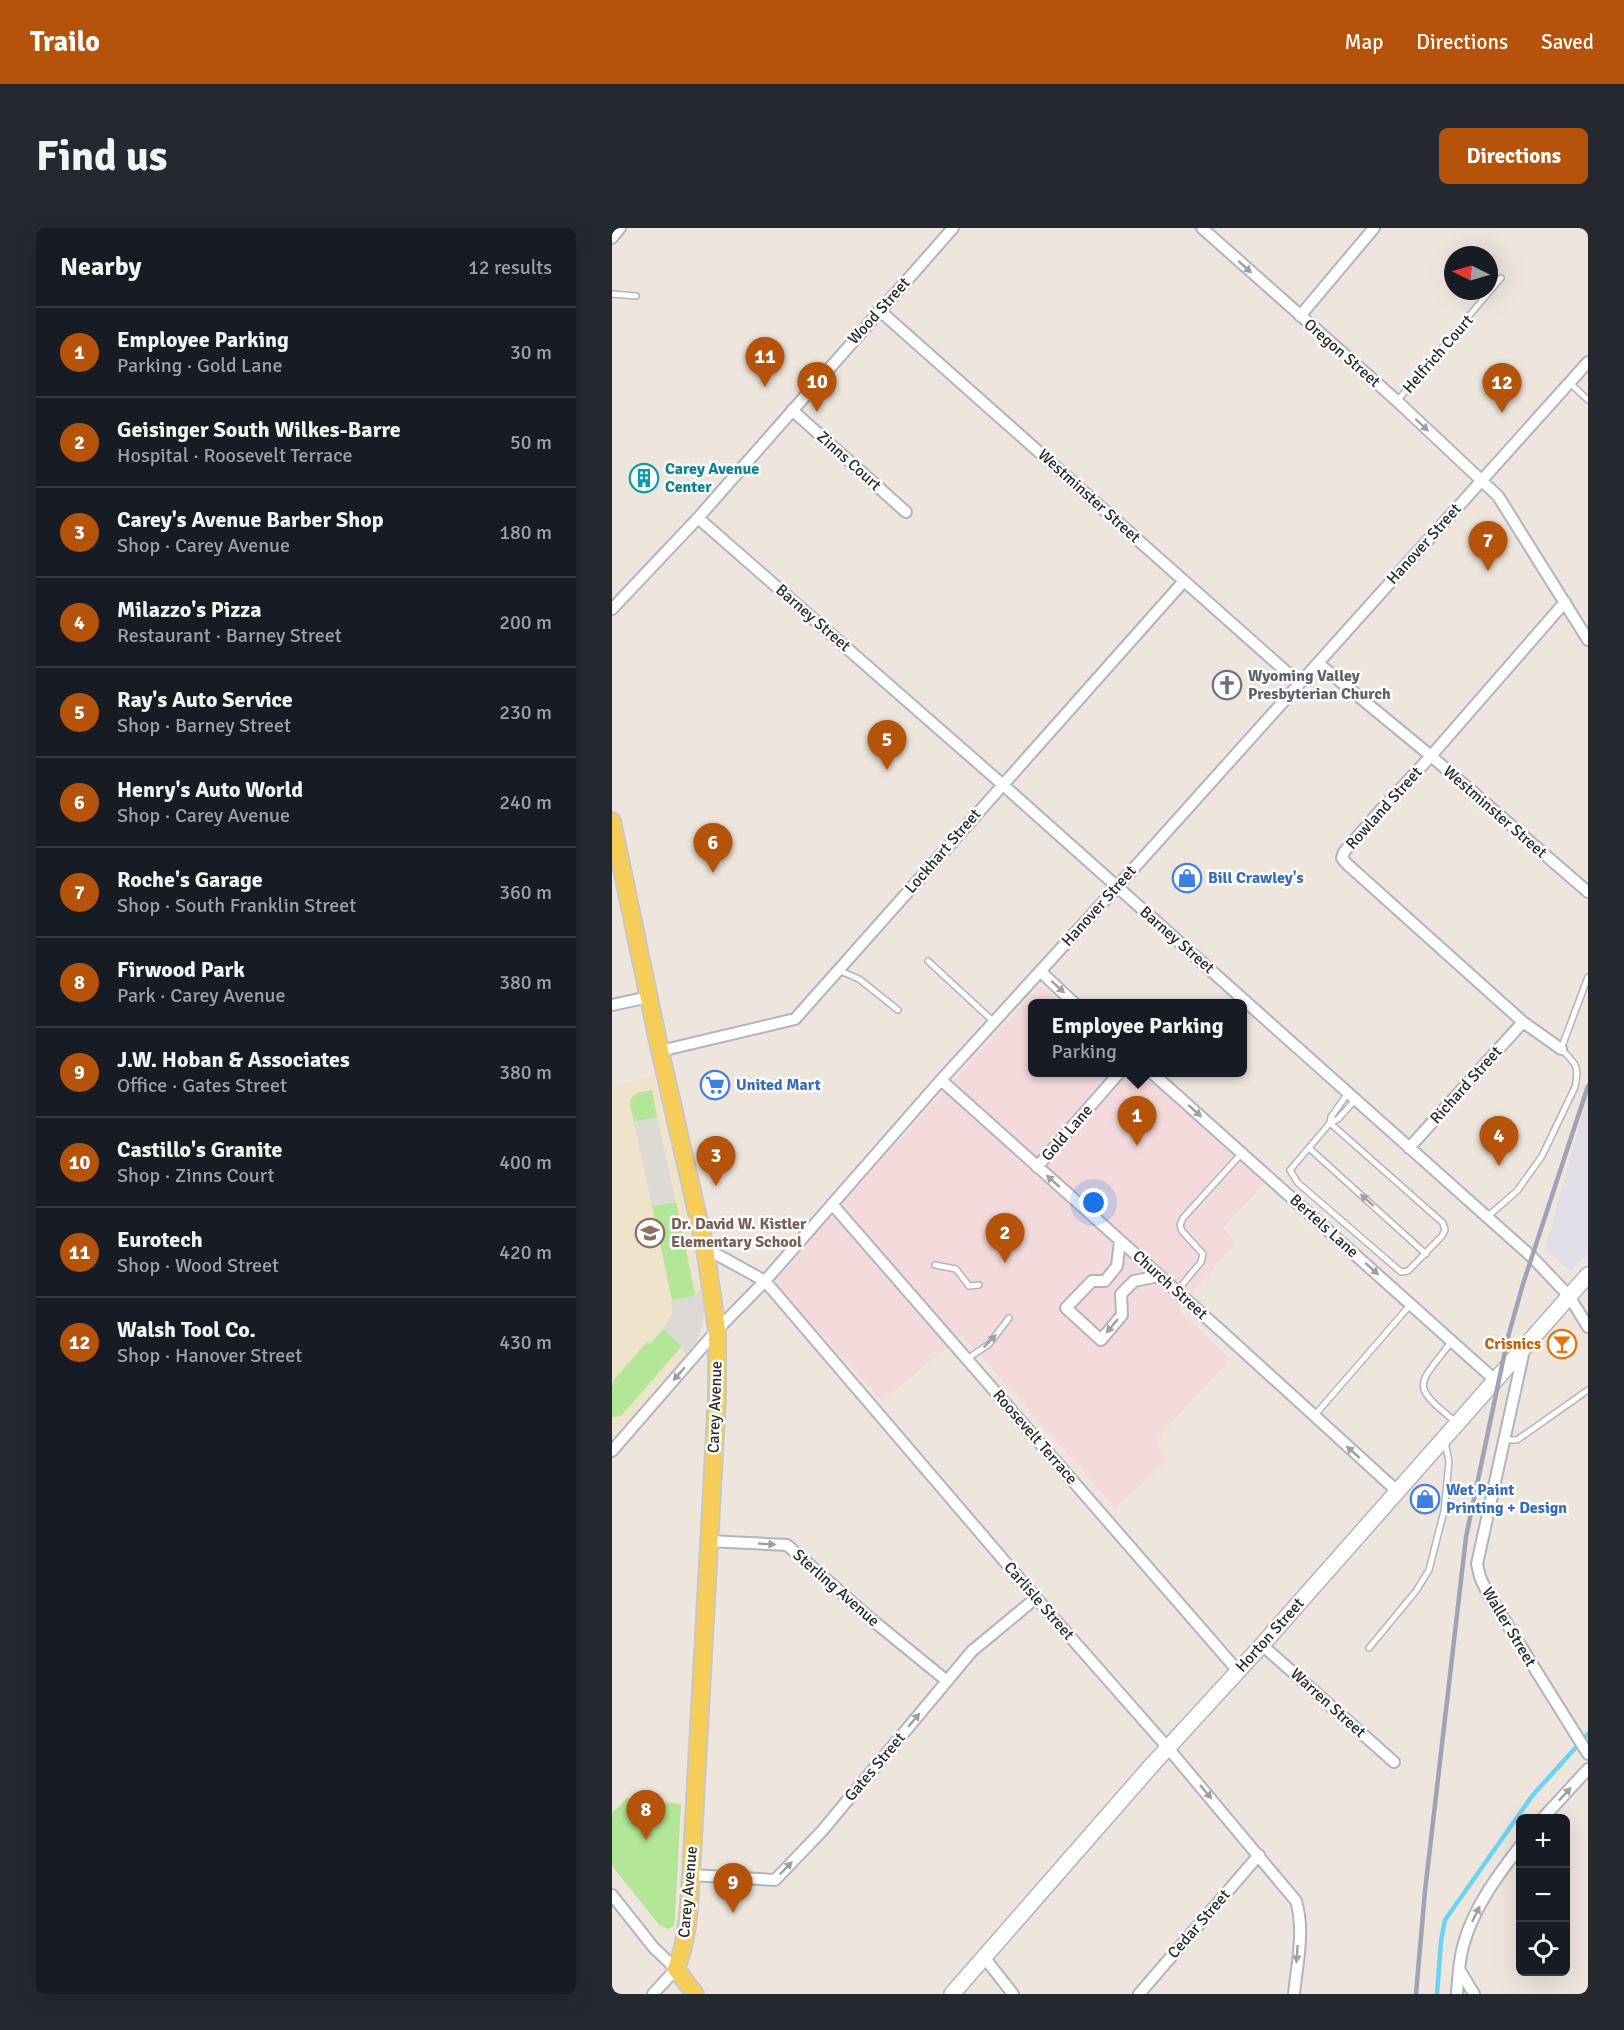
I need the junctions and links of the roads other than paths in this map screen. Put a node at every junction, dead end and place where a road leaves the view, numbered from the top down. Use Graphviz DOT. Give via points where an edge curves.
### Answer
graph roads {
  1 [pos="620,228"];
  2 [pos="953,228"];
  3 [pos="1202,228"];
  4 [pos="1374,228"];
  5 [pos="612,238"];
  6 [pos="1501,278"];
  7 [pos="612,294"];
  8 [pos="636,296"];
  9 [pos="879,310"];
  10 [pos="1300,316"];
  11 [pos="1588,362"];
  12 [pos="1569,383"];
  13 [pos="1588,400"];
  14 [pos="1397,401"];
  15 [pos="792,410"];
  16 [pos="1481,480"];
  17 [pos="906,512"];
  18 [pos="698,518"];
  19 [pos="1184,581"];
  20 [pos="1565,602"];
  21 [pos="612,609"];
  22 [pos="1588,640"];
  23 [pos="1318,663"];
  24 [pos="1299,683"];
  25 [pos="1431,756"];
  26 [pos="1002,784"];
  27 [pos="612,821"];
  28 [pos="1117,887"];
  29 [pos="1588,892"];
  30 [pos="928,961"];
  31 [pos="838,970"];
  32 [pos="1040,971"];
  33 [pos="1588,977"];
  34 [pos="649,997"];
  35 [pos="1071,999"];
  36 [pos="1243,999"];
  37 [pos="1247,1003"];
  38 [pos="612,1005"];
  39 [pos="898,1010"];
  40 [pos="994,1022"];
  41 [pos="1522,1022"];
  42 [pos="1561,1049"];
  43 [pos="660,1051"];
  44 [pos="1116,1077"];
  45 [pos="1157,1077"];
  46 [pos="941,1080"];
  47 [pos="1352,1096"];
  48 [pos="1330,1124"];
  49 [pos="1309,1148"];
  50 [pos="1409,1148"];
  51 [pos="1242,1153"];
  52 [pos="1037,1167"];
  53 [pos="831,1204"];
  54 [pos="1487,1217"];
  55 [pos="1120,1241"];
  56 [pos="705,1248"];
  57 [pos="1426,1254"];
  58 [pos="935,1265"];
  59 [pos="1588,1275"];
  60 [pos="1159,1276"];
  61 [pos="765,1281"];
  62 [pos="979,1285"];
  63 [pos="1177,1291"];
  64 [pos="1569,1296"];
  65 [pos="1411,1304"];
  66 [pos="1009,1318"];
  67 [pos="1588,1327"];
  68 [pos="717,1330"];
  69 [pos="1452,1341"];
  70 [pos="1525,1347"];
  71 [pos="967,1359"];
  72 [pos="1495,1380"];
  73 [pos="1588,1390"];
  74 [pos="1314,1416"];
  75 [pos="1457,1423"];
  76 [pos="1445,1437"];
  77 [pos="1504,1440"];
  78 [pos="612,1451"];
  79 [pos="1397,1491"];
  80 [pos="708,1541"];
  81 [pos="1036,1598"];
  82 [pos="1262,1645"];
  83 [pos="1369,1648"];
  84 [pos="1238,1671"];
  85 [pos="947,1681"];
  86 [pos="1168,1748"];
  87 [pos="1588,1754"];
  88 [pos="1394,1762"];
  89 [pos="1588,1769"];
  90 [pos="1547,1814"];
  91 [pos="1516,1852"];
  92 [pos="1259,1854"];
  93 [pos="691,1875"];
  94 [pos="612,1895"];
  95 [pos="984,1957"];
  96 [pos="676,1969"];
  97 [pos="1459,1969"];
  98 [pos="653,1994"];
  99 [pos="695,1994"];
  100 [pos="952,1994"];
  101 [pos="1013,1994"];
  102 [pos="1139,1994"];
  103 [pos="1294,1994"];
  104 [pos="1457,1994"];
  105 [pos="1474,1994"];
  1 -- 5 [label="street"];
  2 -- 9 [label="street, Wood Street"];
  3 -- 10 [label="street, Oregon Street, one-way"];
  4 -- 10 [label="street"];
  6 -- 14 [label="lane, Helfrich Court"];
  7 -- 8 [label="lane"];
  9 -- 15 [label="street, Wood Street"];
  9 -- 19 [label="street, Westminster Street"];
  10 -- 14 [label="street, Oregon Street"];
  11 -- 12 [label="street, Hanover Street"];
  12 -- 13 [label="lane"];
  12 -- 16 [label="street, Hanover Street"];
  14 -- 16 [label="street, Oregon Street, one-way"];
  15 -- 17 [label="street, Zinns Court"];
  15 -- 18 [label="street, Wood Street"];
  16 -- 20 [label="street, Oregon Street" via="1498,496"];
  16 -- 23 [label="street, Hanover Street"];
  18 -- 21 [label="street, Wood Street"];
  18 -- 26 [label="street, Barney Street"];
  19 -- 24 [label="street, Westminster Street"];
  19 -- 26 [label="street, Lockhart Street"];
  20 -- 22 [label="street, Oregon Street"];
  20 -- 25 [label="street, Rowland Street"];
  23 -- 24 [label="street, Hanover Street"];
  23 -- 25 [label="street, Westminster Street"];
  24 -- 28 [label="street, Hanover Street"];
  25 -- 29 [label="street, Westminster Street"];
  25 -- 41 [label="street, Rowland Street" via="1342,858"];
  26 -- 28 [label="street, Barney Street"];
  26 -- 31 [label="street, Lockhart Street"];
  27 -- 34 [label="main road, Carey Avenue"];
  28 -- 32 [label="street, Hanover Street"];
  28 -- 36 [label="street, Barney Street"];
  30 -- 40 [label="lane"];
  31 -- 39 [label="lane" via="859,979"];
  31 -- 43 [label="street, Lockhart Street" via="795,1019"];
  32 -- 35 [label="street, one-way"];
  32 -- 40 [label="street, Hanover Street"];
  33 -- 42 [label="lane"];
  34 -- 38 [label="street"];
  34 -- 43 [label="main road, Carey Avenue"];
  37 -- 47 [label="street, Barney Street"];
  40 -- 46 [label="street, Hanover Street"];
  41 -- 42 [label="street"];
  41 -- 50 [label="street, Richard Street"];
  42 -- 54 [label="lane" via="1576,1064 1575,1087 1542,1156 1516,1191"];
  43 -- 56 [label="main road, Carey Avenue"];
  44 -- 52 [label="street, Gold Lane"];
  45 -- 51 [label="street, Bertels Lane, one-way"];
  46 -- 52 [label="street, Church Street"];
  46 -- 53 [label="street, Hanover Street"];
  47 -- 48 [label="lane" via="1338,1119"];
  47 -- 48 [label="lane" via="1331,1117"];
  47 -- 50 [label="street, Barney Street"];
  48 -- 49 [label="lane"];
  48 -- 57 [label="lane" via="1443,1223 1442,1236"];
  57 -- 49 [label="lane, one-way"];
  49 -- 57 [label="lane" via="1290,1170 1298,1183 1401,1272"];
  50 -- 54 [label="street, Barney Street"];
  51 -- 63 [label="lane" via="1183,1218 1182,1231 1203,1254"];
  51 -- 65 [label="street, Bertels Lane, one-way"];
  55 -- 52 [label="street, Church Street, one-way"];
  53 -- 61 [label="street, Hanover Street"];
  53 -- 71 [label="street, Roosevelt Terrace"];
  54 -- 64 [label="street, Barney Street" via="1545,1268"];
  55 -- 60 [label="street, Church Street"];
  60 -- 55 [label="street, one-way" via="1134,1281 1121,1294 1122,1315 1101,1340 1066,1308 1092,1281 1105,1281 1117,1266"];
  56 -- 61 [label="street, Carlisle Street"];
  56 -- 68 [label="main road, Carey Avenue"];
  58 -- 62 [label="lane" via="956,1269 969,1286"];
  59 -- 64 [label="main road, Horton Street"];
  60 -- 63 [label="street, Church Street"];
  61 -- 68 [label="street, Hanover Street"];
  61 -- 81 [label="street, Carlisle Street"];
  63 -- 74 [label="street, Church Street"];
  64 -- 67 [label="street, Barney Street"];
  64 -- 70 [label="main road, Horton Street"];
  65 -- 69 [label="street, Bertels Lane"];
  65 -- 74 [label="lane"];
  71 -- 66 [label="lane, one-way" via="989,1344"];
  68 -- 78 [label="street, Hanover Street, one-way"];
  68 -- 80 [label="main road, Carey Avenue"];
  69 -- 72 [label="street, Bertels Lane"];
  69 -- 75 [label="lane" via="1422,1382 1429,1400"];
  70 -- 72 [label="main road, Horton Street"];
  70 -- 77 [label="street, Waller Street"];
  71 -- 84 [label="street, Roosevelt Terrace"];
  72 -- 75 [label="main road, Horton Street"];
  73 -- 77 [label="lane" via="1517,1440"];
  79 -- 74 [label="street, Church Street, one-way"];
  75 -- 76 [label="main road, Horton Street"];
  76 -- 79 [label="main road, Horton Street"];
  76 -- 83 [label="lane" via="1449,1462 1444,1511 1429,1570"];
  77 -- 87 [label="street, Waller Street" via="1477,1564 1480,1577"];
  79 -- 82 [label="main road, Horton Street"];
  80 -- 85 [label="street, Sterling Avenue, one-way" via="787,1545"];
  80 -- 93 [label="main road, Carey Avenue"];
  81 -- 85 [label="street, Gates Street" via="972,1651"];
  81 -- 86 [label="street, Carlisle Street"];
  82 -- 84 [label="main road, Horton Street"];
  82 -- 88 [label="street, Warren Street"];
  84 -- 86 [label="main road, Horton Street"];
  93 -- 85 [label="street, Gates Street, one-way" via="775,1880 822,1832"];
  86 -- 92 [label="street, Carlisle Street, one-way"];
  86 -- 95 [label="main road, Horton Street"];
  90 -- 89 [label="street, one-way"];
  97 -- 91 [label="street, one-way" via="1463,1944 1480,1904"];
  92 -- 102 [label="street, Cedar Street"];
  92 -- 103 [label="street, Carlisle Street, one-way" via="1296,1901 1300,1913"];
  93 -- 96 [label="main road, Carey Avenue" via="687,1928"];
  94 -- 96 [label="street"];
  95 -- 100 [label="main road, Horton Street"];
  95 -- 101 [label="street"];
  96 -- 98 [label="street"];
  96 -- 99 [label="main road"];
  97 -- 104 [label="street"];
  97 -- 105 [label="street"];
}
